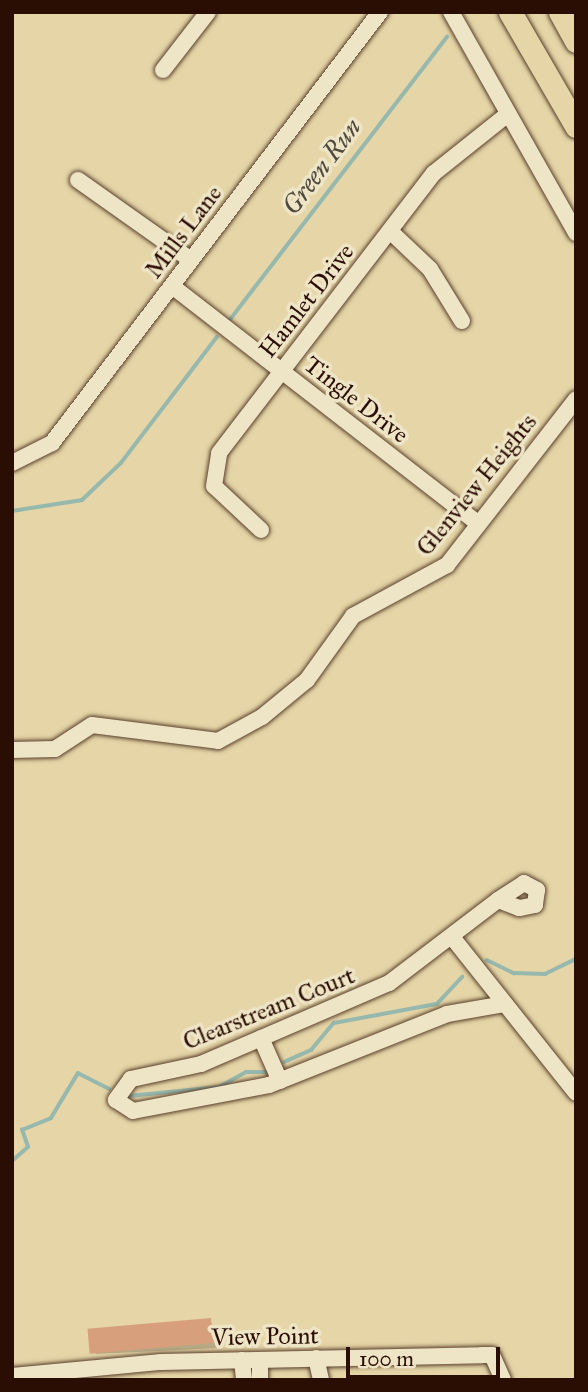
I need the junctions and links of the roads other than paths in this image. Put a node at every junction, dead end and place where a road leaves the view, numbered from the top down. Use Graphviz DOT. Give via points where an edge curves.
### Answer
graph roads {
  1 [pos="208,12"];
  2 [pos="380,12"];
  3 [pos="451,12"];
  4 [pos="510,12"];
  5 [pos="560,12"];
  6 [pos="576,41"];
  7 [pos="163,70"];
  8 [pos="508,114"];
  9 [pos="576,126"];
  10 [pos="78,180"];
  11 [pos="390,230"];
  12 [pos="576,233"];
  13 [pos="191,260"];
  14 [pos="172,286"];
  15 [pos="462,321"];
  16 [pos="282,371"];
  17 [pos="576,399"];
  18 [pos="12,463"];
  19 [pos="479,524"];
  20 [pos="261,530"];
  21 [pos="12,750"];
  22 [pos="498,900"];
  23 [pos="452,937"];
  24 [pos="505,1004"];
  25 [pos="261,1038"];
  26 [pos="280,1081"];
  27 [pos="576,1093"];
  28 [pos="316,1358"];
  29 [pos="242,1360"];
  30 [pos="260,1360"];
  31 [pos="12,1376"];
  32 [pos="244,1380"];
  33 [pos="260,1380"];
  34 [pos="321,1380"];
  35 [pos="503,1380"];
  1 -- 7 [label="street"];
  2 -- 13 [label="street, Mills Lane"];
  3 -- 8 [label="street"];
  4 -- 9 [label="highway"];
  5 -- 6 [label="highway"];
  8 -- 11 [label="street, Hamlet Drive" via="450,155"];
  8 -- 12 [label="street"];
  10 -- 13 [label="street"];
  11 -- 15 [label="street" via="430,269"];
  11 -- 16 [label="street, Hamlet Drive"];
  13 -- 14 [label="street, Mills Lane"];
  14 -- 16 [label="street, Tingle Drive"];
  14 -- 18 [label="street, Mills Lane" via="52,443"];
  16 -- 19 [label="street, Tingle Drive"];
  16 -- 20 [label="street, Hamlet Drive" via="212,470 218,494"];
  17 -- 19 [label="street, Glenview Heights"];
  19 -- 21 [label="street, Glenview Heights" via="429,578 343,625 286,700 218,741 92,725 55,750"];
  22 -- 23 [label="street, Clearstream Court"];
  23 -- 24 [label="street"];
  23 -- 25 [label="street, Clearstream Court" via="389,983"];
  24 -- 26 [label="street, Clearstream Court" via="447,1014"];
  24 -- 27 [label="street"];
  25 -- 26 [label="street"];
  25 -- 26 [label="street, Clearstream Court" via="190,1067 131,1079 116,1100 133,1111"];
  28 -- 30 [label="street, View Point"];
  28 -- 34 [label="street"];
  28 -- 35 [label="street, View Point" via="492,1355"];
  29 -- 30 [label="street, View Point"];
  29 -- 31 [label="street, View Point"];
  29 -- 32 [label="street"];
  30 -- 33 [label="street"];
}
